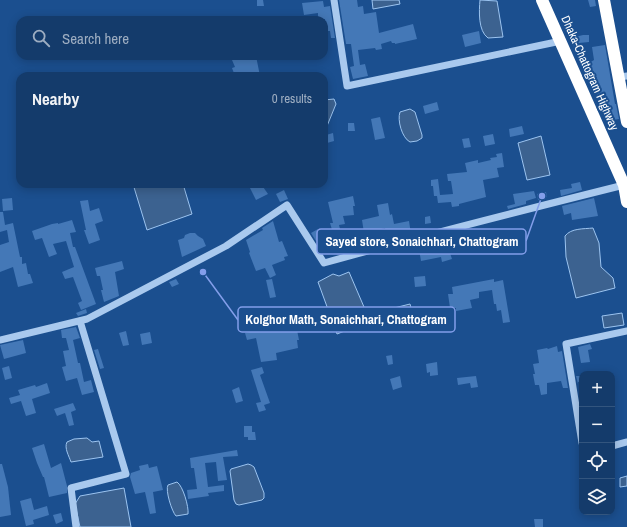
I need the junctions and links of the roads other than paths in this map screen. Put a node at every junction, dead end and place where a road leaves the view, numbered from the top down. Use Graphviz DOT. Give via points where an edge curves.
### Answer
graph roads {
  1 [pos="334,0"];
  2 [pos="542,0"];
  3 [pos="604,0"];
  4 [pos="561,41"];
  5 [pos="623,82"];
  6 [pos="627,122"];
  7 [pos="624,185"];
  8 [pos="627,202"];
  9 [pos="80,320"];
  10 [pos="627,331"];
  11 [pos="0,340"];
  12 [pos="579,424"];
  13 [pos="627,442"];
  14 [pos="615,445"];
  15 [pos="76,527"];
  1 -- 4 [label="street" via="347,86"];
  2 -- 4 [label="highway, Dhaka-Chattogram Highway"];
  3 -- 5 [label="highway, Dhaka-Chattogram Highway"];
  4 -- 7 [label="highway, Dhaka-Chattogram Highway"];
  5 -- 6 [label="highway, Dhaka-Chattogram Highway"];
  7 -- 8 [label="highway, Dhaka-Chattogram Highway"];
  7 -- 9 [label="street" via="324,263 288,205 226,246 87,319"];
  9 -- 11 [label="street"];
  9 -- 15 [label="street" via="126,474 71,488"];
  10 -- 12 [label="street" via="566,344"];
  13 -- 14 [label="street"];
}
